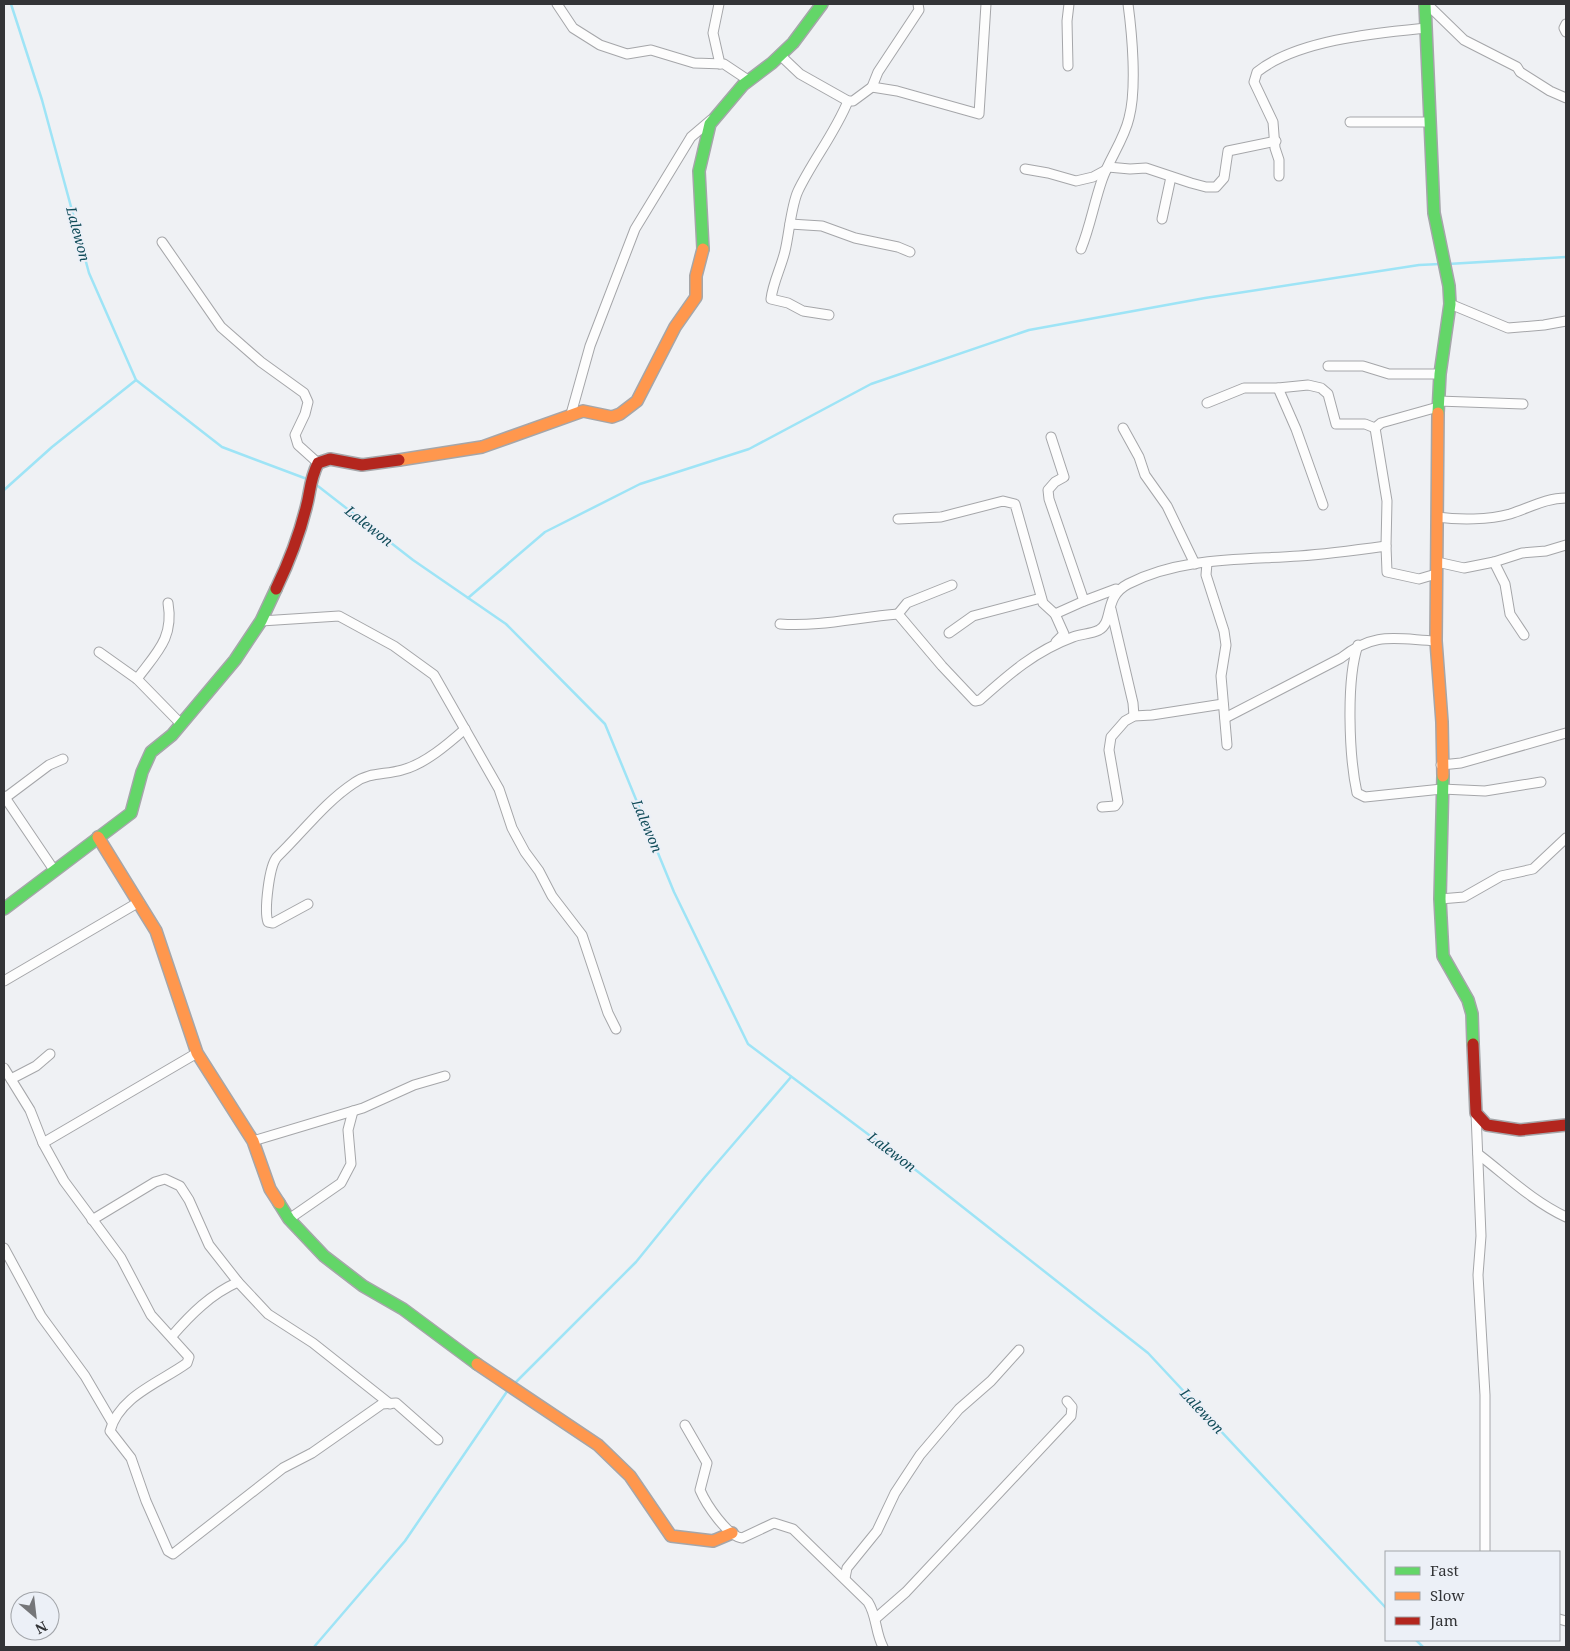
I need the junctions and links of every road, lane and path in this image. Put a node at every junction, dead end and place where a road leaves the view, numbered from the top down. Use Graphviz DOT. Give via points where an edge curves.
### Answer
graph roads {
  1 [pos="557,4"];
  2 [pos="719,4"];
  3 [pos="822,4"];
  4 [pos="918,4"];
  5 [pos="986,4"];
  6 [pos="1069,4"];
  7 [pos="1128,4"];
  8 [pos="1426,4"];
  9 [pos="1566,24"];
  10 [pos="1426,28"];
  11 [pos="1566,32"];
  12 [pos="780,55"];
  13 [pos="720,64"];
  14 [pos="1068,66"];
  15 [pos="748,80"];
  16 [pos="872,87"];
  17 [pos="1566,98"];
  18 [pos="848,101"];
  19 [pos="713,118"];
  20 [pos="1350,122"];
  21 [pos="1430,122"];
  22 [pos="1276,141"];
  23 [pos="1107,168"];
  24 [pos="1025,169"];
  25 [pos="1279,176"];
  26 [pos="1171,177"];
  27 [pos="1162,219"];
  28 [pos="790,224"];
  29 [pos="162,242"];
  30 [pos="1081,249"];
  31 [pos="910,252"];
  32 [pos="1450,304"];
  33 [pos="829,315"];
  34 [pos="1566,321"];
  35 [pos="1328,366"];
  36 [pos="1440,374"];
  37 [pos="1278,388"];
  38 [pos="1207,404"];
  39 [pos="1438,404"];
  40 [pos="1523,404"];
  41 [pos="571,414"];
  42 [pos="1123,428"];
  43 [pos="1375,428"];
  44 [pos="1050,437"];
  45 [pos="318,463"];
  46 [pos="1566,498"];
  47 [pos="1323,504"];
  48 [pos="1437,517"];
  49 [pos="898,519"];
  50 [pos="1566,545"];
  51 [pos="1386,546"];
  52 [pos="1437,562"];
  53 [pos="1494,562"];
  54 [pos="1207,563"];
  55 [pos="1195,564"];
  56 [pos="1436,574"];
  57 [pos="952,585"];
  58 [pos="1119,590"];
  59 [pos="1041,598"];
  60 [pos="1084,601"];
  61 [pos="168,602"];
  62 [pos="1110,602"];
  63 [pos="898,614"];
  64 [pos="1056,614"];
  65 [pos="261,621"];
  66 [pos="780,624"];
  67 [pos="949,633"];
  68 [pos="1524,635"];
  69 [pos="1436,641"];
  70 [pos="1358,645"];
  71 [pos="1051,647"];
  72 [pos="99,652"];
  73 [pos="137,679"];
  74 [pos="1223,704"];
  75 [pos="1134,716"];
  76 [pos="1225,718"];
  77 [pos="181,724"];
  78 [pos="466,728"];
  79 [pos="1566,733"];
  80 [pos="1227,745"];
  81 [pos="63,759"];
  82 [pos="1441,765"];
  83 [pos="1542,782"];
  84 [pos="1442,789"];
  85 [pos="4,797"];
  86 [pos="1102,807"];
  87 [pos="98,837"];
  88 [pos="1566,838"];
  89 [pos="54,870"];
  90 [pos="1440,899"];
  91 [pos="139,902"];
  92 [pos="308,904"];
  93 [pos="4,909"];
  94 [pos="4,981"];
  95 [pos="616,1029"];
  96 [pos="197,1053"];
  97 [pos="50,1054"];
  98 [pos="4,1068"];
  99 [pos="445,1076"];
  100 [pos="11,1079"];
  101 [pos="353,1111"];
  102 [pos="1476,1113"];
  103 [pos="1566,1125"];
  104 [pos="253,1141"];
  105 [pos="43,1143"];
  106 [pos="1478,1154"];
  107 [pos="1566,1216"];
  108 [pos="289,1219"];
  109 [pos="92,1220"];
  110 [pos="4,1248"];
  111 [pos="238,1282"];
  112 [pos="172,1336"];
  113 [pos="1019,1350"];
  114 [pos="1067,1401"];
  115 [pos="390,1404"];
  116 [pos="112,1422"];
  117 [pos="685,1425"];
  118 [pos="438,1440"];
  119 [pos="732,1533"];
  120 [pos="1485,1551"];
  121 [pos="845,1578"];
  122 [pos="875,1620"];
  123 [pos="883,1647"];
  1 -- 13 [label="street" via="573,28 600,45 627,54 651,50 694,63"];
  2 -- 13 [label="street" via="713,33"];
  3 -- 12 [label="street" via="802,33"];
  4 -- 16 [label="street" via="919,10 878,72"];
  5 -- 16 [label="street" via="979,114"];
  6 -- 14 [label="street"];
  7 -- 23 [label="street" via="1131,104 1129,118"];
  8 -- 10 [label="street"];
  8 -- 17 [label="street" via="1464,40 1517,67 1550,91"];
  9 -- 11 [label="street"];
  10 -- 21 [label="street"];
  10 -- 22 [label="street" via="1366,34 1309,47 1263,68 1254,76 1254,82 1273,122"];
  12 -- 15 [label="street"];
  12 -- 18 [label="street" via="800,74"];
  13 -- 15 [label="street" via="727,65"];
  15 -- 19 [label="street"];
  16 -- 18 [label="street" via="858,99"];
  18 -- 28 [label="street" via="839,124 822,146 796,194"];
  19 -- 41 [label="street" via="691,137 635,229 590,346"];
  19 -- 41 [label="street" via="699,171 704,238 696,276 696,297 675,326 637,401 612,417 583,412"];
  20 -- 21 [label="street"];
  21 -- 32 [label="street" via="1434,213 1446,264"];
  22 -- 25 [label="street"];
  22 -- 26 [label="street" via="1228,151 1224,178 1216,187"];
  23 -- 24 [label="street" via="1093,177 1076,181"];
  23 -- 26 [label="street" via="1146,168"];
  23 -- 30 [label="street"];
  26 -- 27 [label="street"];
  28 -- 31 [label="street" via="822,226"];
  28 -- 33 [label="street" via="771,299"];
  29 -- 45 [label="street" via="221,327 304,393 308,402 306,414 295,435 298,445"];
  32 -- 34 [label="street" via="1508,328"];
  32 -- 36 [label="street"];
  35 -- 36 [label="street" via="1363,366 1390,374"];
  36 -- 39 [label="street"];
  37 -- 38 [label="street" via="1244,388"];
  37 -- 43 [label="street" via="1308,385 1322,388 1328,394 1336,424 1365,424"];
  37 -- 47 [label="street"];
  39 -- 40 [label="street"];
  39 -- 43 [label="street" via="1381,423"];
  39 -- 48 [label="street"];
  41 -- 45 [label="street" via="482,447 456,453 362,465 330,459"];
  42 -- 55 [label="street" via="1145,475 1166,506"];
  43 -- 51 [label="street" via="1387,501"];
  44 -- 60 [label="street" via="1064,477 1048,490 1049,499"];
  45 -- 65 [label="street" via="310,480 307,505 294,551"];
  46 -- 48 [label="street" via="1552,499 1498,516"];
  48 -- 52 [label="street"];
  49 -- 59 [label="street" via="941,517 1003,501 1015,504"];
  50 -- 53 [label="street"];
  51 -- 54 [label="street" via="1318,555"];
  51 -- 56 [label="street" via="1386,572 1419,579"];
  52 -- 53 [label="street" via="1459,569"];
  52 -- 56 [label="street"];
  53 -- 68 [label="street" via="1505,584 1510,614"];
  54 -- 55 [label="street"];
  54 -- 74 [label="street" via="1206,575 1226,645 1221,676"];
  55 -- 58 [label="street" via="1160,571"];
  56 -- 69 [label="street"];
  57 -- 63 [label="street" via="907,603"];
  58 -- 60 [label="street"];
  58 -- 62 [label="street"];
  59 -- 64 [label="street" via="1042,603"];
  59 -- 67 [label="street" via="973,616"];
  60 -- 64 [label="street"];
  61 -- 73 [label="street" via="171,619 167,637"];
  62 -- 71 [label="street" via="1103,627"];
  62 -- 75 [label="street"];
  63 -- 66 [label="street" via="806,626"];
  63 -- 71 [label="street" via="975,701 1015,668"];
  64 -- 71 [label="street" via="1064,634"];
  65 -- 77 [label="street" via="235,660"];
  65 -- 78 [label="street" via="331,615 347,619 412,657 434,675"];
  69 -- 70 [label="street" via="1374,639"];
  69 -- 82 [label="street" via="1442,722"];
  70 -- 76 [label="street" via="1341,658"];
  70 -- 84 [label="street" via="1352,660 1351,737 1357,793 1365,797"];
  72 -- 73 [label="street"];
  73 -- 77 [label="street"];
  74 -- 75 [label="street"];
  74 -- 76 [label="street"];
  75 -- 86 [label="street" via="1111,737 1109,750 1118,802 1115,806"];
  76 -- 80 [label="street"];
  77 -- 87 [label="street" via="151,752 131,814"];
  78 -- 92 [label="street" via="408,768 354,782 316,815 277,857 272,864 267,895 268,922 273,923"];
  78 -- 95 [label="street" via="499,789 524,852 582,935"];
  79 -- 82 [label="street" via="1461,763"];
  81 -- 85 [label="street" via="49,765"];
  82 -- 84 [label="street"];
  83 -- 84 [label="street" via="1485,791"];
  84 -- 90 [label="street"];
  85 -- 89 [label="street"];
  87 -- 89 [label="street"];
  87 -- 91 [label="street"];
  88 -- 90 [label="street" via="1533,869 1501,876 1464,898"];
  89 -- 93 [label="street"];
  90 -- 102 [label="street" via="1443,956 1468,1000 1472,1014"];
  91 -- 94 [label="street"];
  91 -- 96 [label="street" via="164,951"];
  96 -- 104 [label="street"];
  96 -- 105 [label="street"];
  97 -- 100 [label="street" via="36,1066"];
  98 -- 100 [label="street"];
  99 -- 101 [label="street" via="414,1085"];
  100 -- 105 [label="street" via="30,1110"];
  101 -- 104 [label="street"];
  101 -- 108 [label="street" via="348,1130 351,1164 341,1183"];
  102 -- 103 [label="street" via="1487,1125 1520,1130"];
  102 -- 106 [label="street"];
  104 -- 108 [label="street" via="270,1189"];
  105 -- 109 [label="street" via="69,1189"];
  106 -- 107 [label="street" via="1521,1190"];
  106 -- 120 [label="street" via="1481,1236 1478,1275 1485,1395"];
  108 -- 119 [label="street" via="324,1256 363,1286 403,1310 487,1372 598,1445 630,1476 671,1536 713,1541"];
  109 -- 111 [label="street" via="155,1182 165,1179 175,1182 189,1200 209,1245"];
  109 -- 112 [label="street" via="121,1258 151,1315"];
  110 -- 116 [label="street" via="41,1316 85,1376"];
  111 -- 112 [label="street" via="222,1289"];
  111 -- 115 [label="street" via="274,1321 314,1343"];
  112 -- 116 [label="street" via="188,1353 188,1363 130,1400"];
  113 -- 121 [label="street" via="959,1409 920,1455 895,1493 877,1531 847,1568"];
  114 -- 122 [label="street" via="1072,1407 1071,1416 906,1592"];
  115 -- 116 [label="street" via="382,1404 312,1453 283,1468 174,1554 168,1551 130,1458 110,1431"];
  115 -- 118 [label="street" via="396,1404"];
  117 -- 119 [label="street" via="707,1463 700,1486 702,1494 717,1518"];
  119 -- 121 [label="street" via="742,1538 768,1524 786,1525"];
  121 -- 122 [label="street" via="868,1602"];
  122 -- 123 [label="street"];
}
